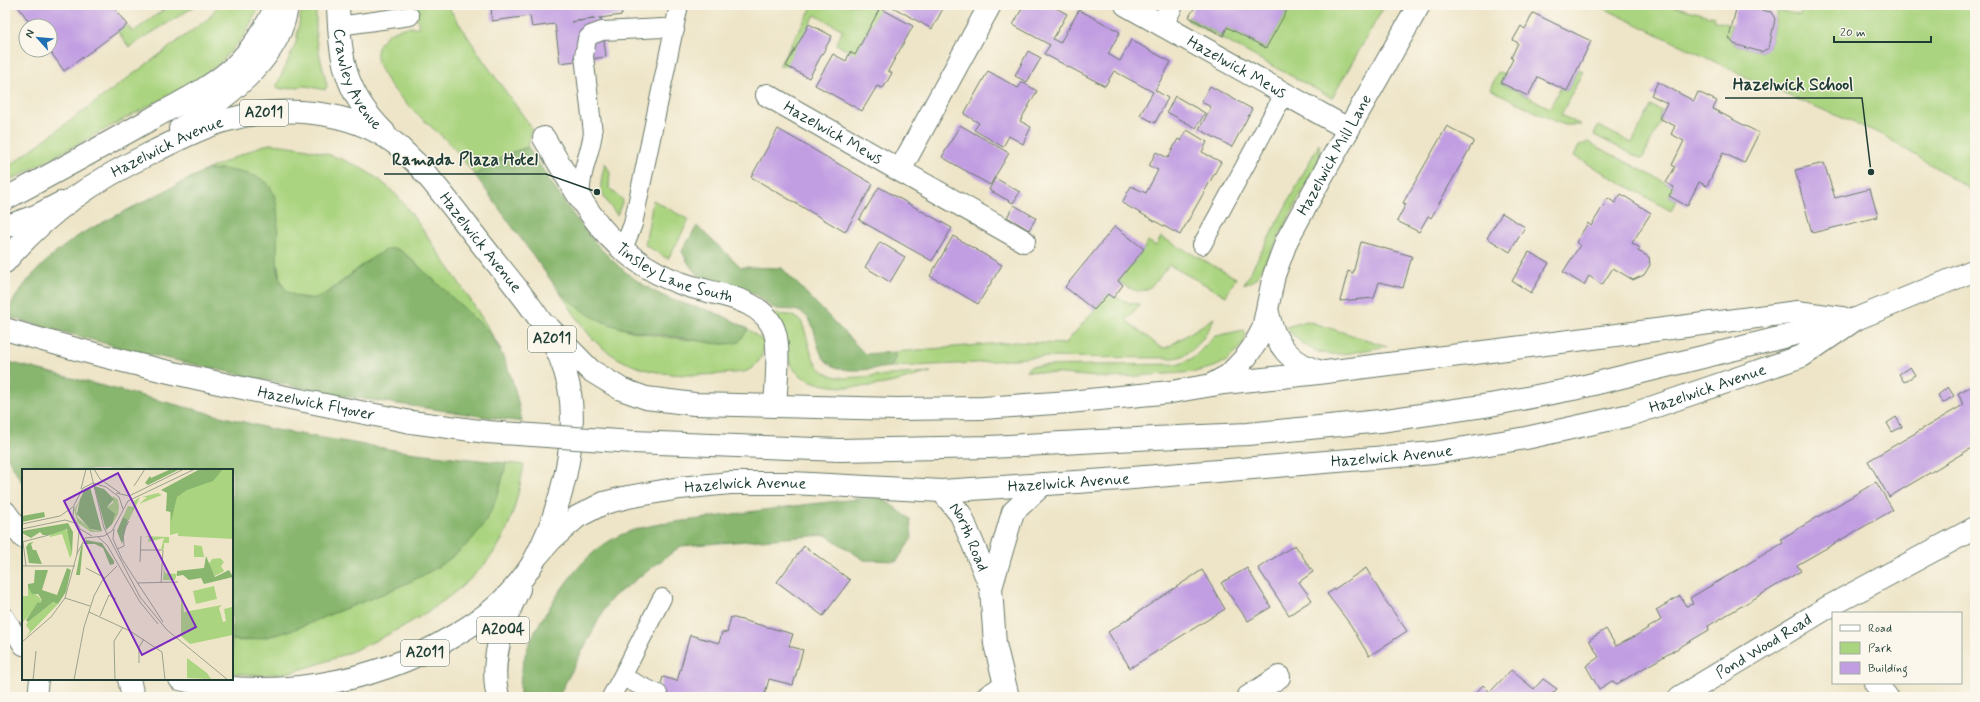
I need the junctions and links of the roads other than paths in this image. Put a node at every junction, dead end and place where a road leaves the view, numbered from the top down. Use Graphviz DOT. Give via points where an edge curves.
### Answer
graph roads {
  1 [pos="276,5"];
  2 [pos="287,5"];
  3 [pos="679,5"];
  4 [pos="990,5"];
  5 [pos="1126,5"];
  6 [pos="1172,5"];
  7 [pos="1419,5"];
  8 [pos="339,15"];
  9 [pos="410,16"];
  10 [pos="1162,25"];
  11 [pos="675,30"];
  12 [pos="1284,94"];
  13 [pos="767,95"];
  14 [pos="1348,129"];
  15 [pos="544,138"];
  16 [pos="396,144"];
  17 [pos="134,161"];
  18 [pos="900,170"];
  19 [pos="79,194"];
  20 [pos="581,197"];
  21 [pos="5,199"];
  22 [pos="5,228"];
  23 [pos="1024,241"];
  24 [pos="1202,245"];
  25 [pos="623,249"];
  26 [pos="5,262"];
  27 [pos="1975,270"];
  28 [pos="535,312"];
  29 [pos="1268,313"];
  30 [pos="1856,319"];
  31 [pos="5,329"];
  32 [pos="1322,372"];
  33 [pos="1211,385"];
  34 [pos="775,406"];
  35 [pos="633,442"];
  36 [pos="1043,484"];
  37 [pos="942,491"];
  38 [pos="5,512"];
  39 [pos="1975,528"];
  40 [pos="22,537"];
  41 [pos="533,562"];
  42 [pos="990,588"];
  43 [pos="662,598"];
  44 [pos="1832,610"];
  45 [pos="5,617"];
  46 [pos="22,644"];
  47 [pos="622,677"];
  48 [pos="1279,677"];
  49 [pos="39,680"];
  50 [pos="129,680"];
  51 [pos="183,680"];
  52 [pos="1876,684"];
  53 [pos="1000,693"];
  54 [pos="285,694"];
  55 [pos="658,694"];
  56 [pos="37,697"];
  57 [pos="133,697"];
  58 [pos="344,697"];
  59 [pos="498,697"];
  60 [pos="611,697"];
  61 [pos="1248,697"];
  62 [pos="1680,697"];
  63 [pos="1887,697"];
  1 -- 21 [label="street" via="254,45 227,72 188,98"];
  2 -- 17 [label="street, A2011" via="279,33 256,67 214,104"];
  3 -- 11 [label="lane"];
  4 -- 18 [label="street, Hazelwick Mews"];
  5 -- 10 [label="street, Hazelwick Mews"];
  6 -- 10 [label="street"];
  7 -- 14 [label="street, Hazelwick Mill Lane"];
  8 -- 9 [label="lane"];
  8 -- 16 [label="street, Crawley Avenue / A2011" via="342,61 350,86 370,117"];
  10 -- 12 [label="street, Hazelwick Mews"];
  11 -- 20 [label="lane" via="663,28 602,31 596,32 588,39 584,56 593,133 592,146 580,183"];
  11 -- 25 [label="lane" via="633,224"];
  12 -- 14 [label="street, Hazelwick Mews"];
  12 -- 24 [label="lane"];
  13 -- 18 [label="street, Hazelwick Mews"];
  14 -- 29 [label="street, Hazelwick Mill Lane" via="1282,251 1274,275"];
  15 -- 20 [label="street, Tinsley Lane South"];
  16 -- 17 [label="street, Hazelwick Avenue / A2011" via="374,131 339,118 312,113 278,112 224,121 174,141"];
  16 -- 28 [label="street, Hazelwick Avenue / A2011" via="427,175"];
  17 -- 19 [label="street, Hazelwick Avenue / A2011"];
  18 -- 23 [label="street, Hazelwick Mews"];
  19 -- 22 [label="street"];
  19 -- 26 [label="street, A2011" via="46,218"];
  20 -- 25 [label="street, Tinsley Lane South" via="599,224"];
  25 -- 34 [label="street, Tinsley Lane South" via="670,280 742,301 765,317 776,336"];
  27 -- 30 [label="street, Hazelwick Avenue"];
  28 -- 34 [label="street, Hazelwick Avenue" via="590,370 632,394 673,402"];
  28 -- 41 [label="street, Hazelwick Avenue / A2011" via="551,337 564,368 572,420 569,454 560,494"];
  29 -- 32 [label="street, Hazelwick Mill Lane" via="1276,338 1286,352 1303,366"];
  29 -- 33 [label="street, Hazelwick Mill Lane" via="1264,329 1246,357 1229,374"];
  30 -- 32 [label="street, Hazelwick Avenue" via="1797,312"];
  30 -- 35 [label="street, Hazelwick Avenue" via="1573,389 1380,421 1264,433 989,447 856,450"];
  30 -- 36 [label="street, Hazelwick Avenue" via="1802,356 1630,415 1526,438 1434,453"];
  31 -- 35 [label="street, Hazelwick Flyover, bridge" via="178,374 410,422 487,432"];
  32 -- 33 [label="street, Hazelwick Avenue"];
  33 -- 34 [label="street, Hazelwick Avenue" via="1171,392 983,408"];
  36 -- 37 [label="street, Hazelwick Avenue"];
  36 -- 42 [label="street, North Road" via="1013,512"];
  37 -- 41 [label="street, Hazelwick Avenue" via="792,483 730,483 673,489 614,500 592,509 565,527"];
  37 -- 42 [label="street, North Road" via="961,515"];
  38 -- 40 [label="street"];
  39 -- 44 [label="street, Pond Wood Road"];
  41 -- 54 [label="street, Hazelwick Avenue / A2011" via="514,588 489,612 468,628 422,654 397,666 355,680"];
  41 -- 59 [label="street, A2004" via="511,607 497,653 494,678"];
  42 -- 53 [label="street, North Road"];
  43 -- 47 [label="lane"];
  44 -- 62 [label="street, Pond Wood Road"];
  45 -- 46 [label="lane"];
  47 -- 55 [label="lane"];
  47 -- 60 [label="lane"];
  48 -- 61 [label="street"];
  49 -- 56 [label="lane"];
  50 -- 57 [label="street"];
  51 -- 54 [label="street, Hazelwick Avenue / A2011" via="215,690"];
  52 -- 63 [label="street"];
  54 -- 58 [label="street" via="326,693"];
}
